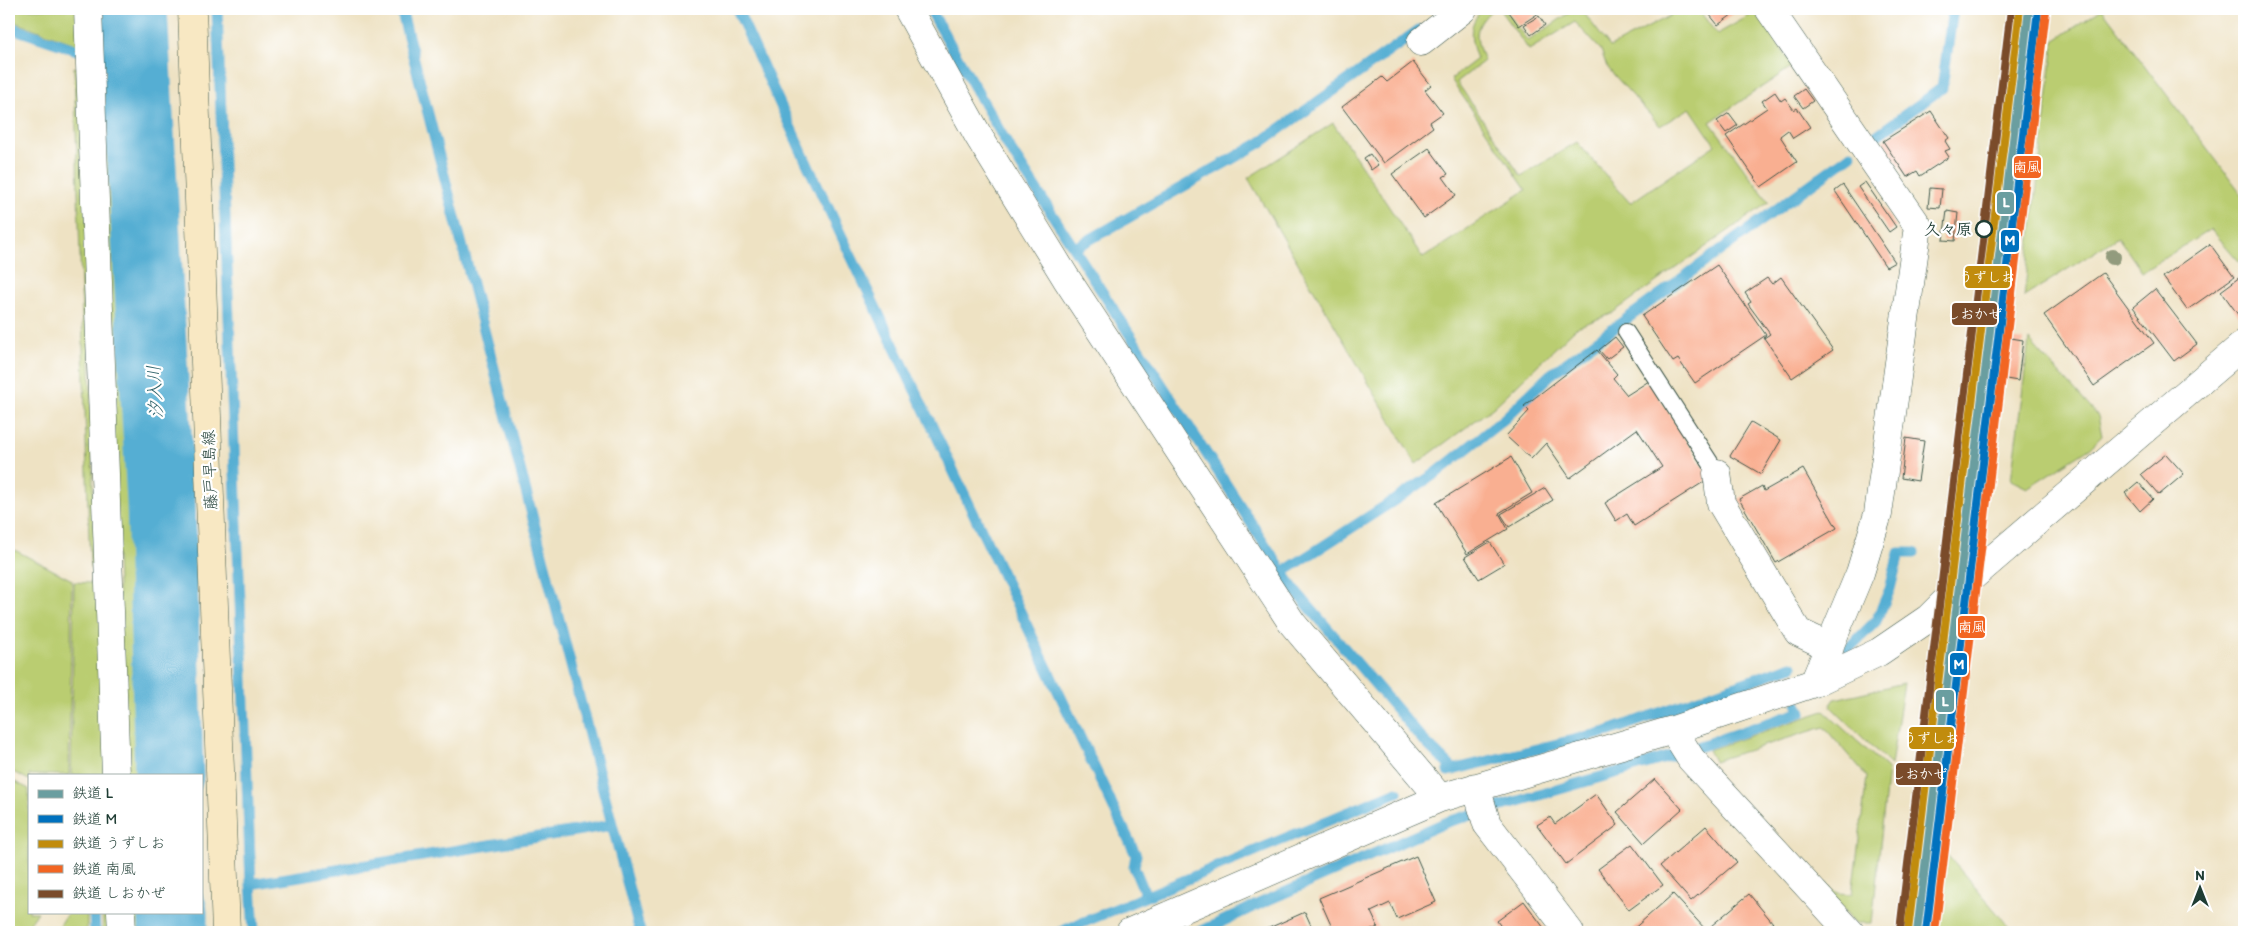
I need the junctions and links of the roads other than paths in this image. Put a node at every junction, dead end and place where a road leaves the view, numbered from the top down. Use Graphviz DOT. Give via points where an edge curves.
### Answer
graph roads {
  1 [pos="88,9"];
  2 [pos="192,9"];
  3 [pos="908,9"];
  4 [pos="1463,9"];
  5 [pos="1769,9"];
  6 [pos="1421,42"];
  7 [pos="1626,332"];
  8 [pos="2244,344"];
  9 [pos="1717,472"];
  10 [pos="1830,647"];
  11 [pos="1814,683"];
  12 [pos="1681,744"];
  13 [pos="116,774"];
  14 [pos="1440,798"];
  15 [pos="1481,803"];
  16 [pos="121,914"];
  17 [pos="1163,926"];
  18 [pos="122,932"];
  19 [pos="226,932"];
  20 [pos="1130,932"];
  21 [pos="1570,932"];
  22 [pos="1850,932"];
  1 -- 13 [label="street"];
  2 -- 19 [label="main road, 藤戸早島線"];
  3 -- 14 [label="street" via="979,137 1066,278 1292,623"];
  4 -- 6 [label="street"];
  5 -- 10 [label="street" via="1918,226 1878,514 1860,573"];
  7 -- 9 [label="lane"];
  8 -- 11 [label="street" via="1958,589 1929,618 1879,652"];
  9 -- 10 [label="street" via="1721,503 1798,632"];
  10 -- 11 [label="street"];
  11 -- 12 [label="street"];
  12 -- 15 [label="street"];
  12 -- 22 [label="street"];
  14 -- 15 [label="street"];
  14 -- 17 [label="street"];
  15 -- 21 [label="street"];
  16 -- 18 [label="street"];
  17 -- 20 [label="street"];
}
